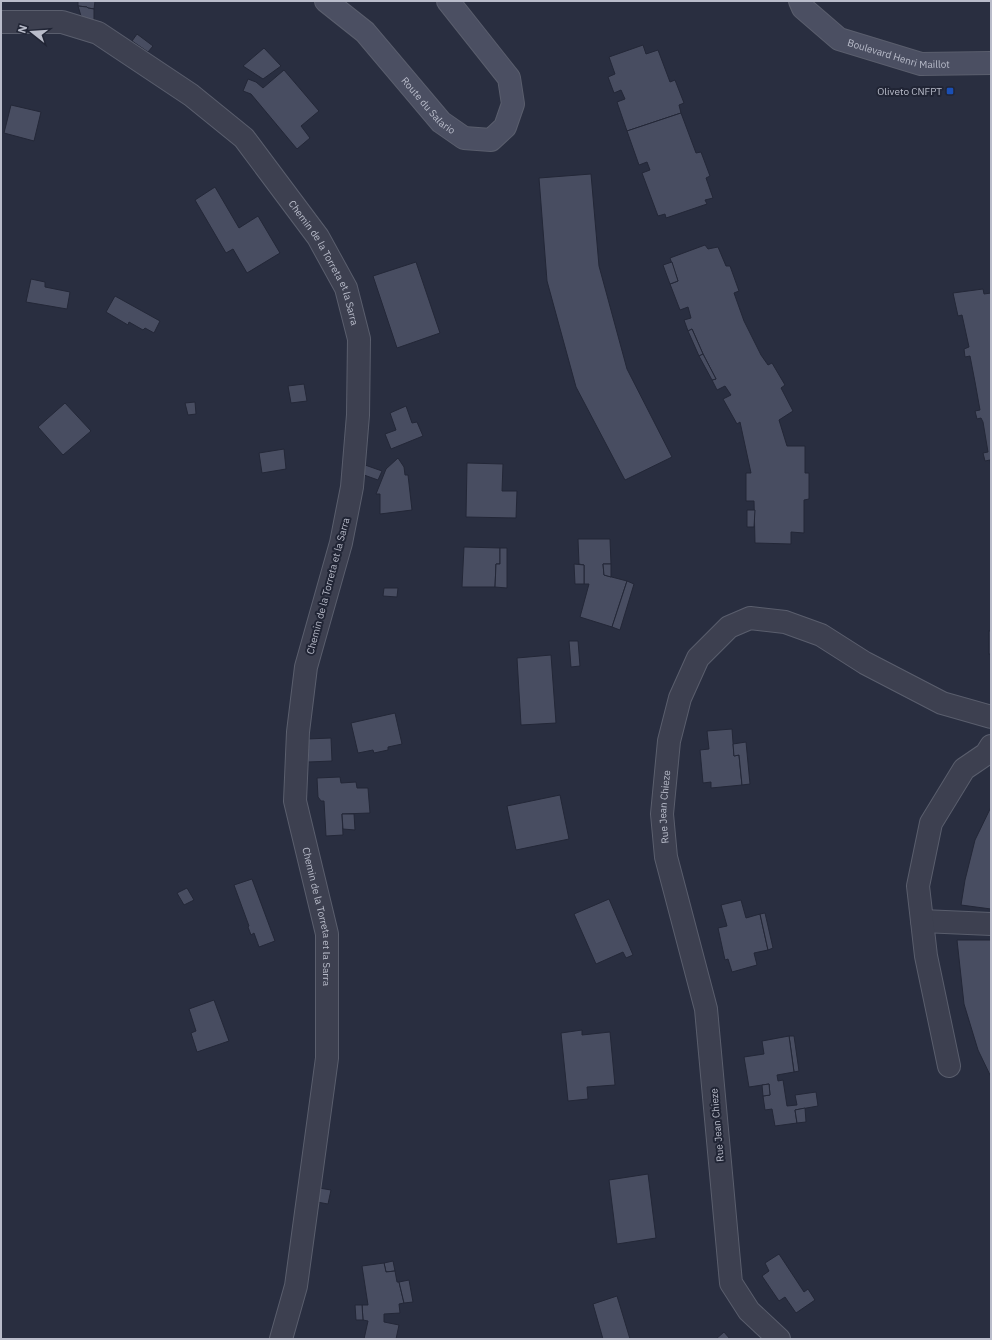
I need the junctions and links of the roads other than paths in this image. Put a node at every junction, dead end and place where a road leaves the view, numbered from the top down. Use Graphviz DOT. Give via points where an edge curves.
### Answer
graph roads {
  1 [pos="326,1"];
  2 [pos="448,1"];
  3 [pos="800,1"];
  4 [pos="1,22"];
  5 [pos="991,63"];
  6 [pos="991,717"];
  7 [pos="991,746"];
  8 [pos="922,921"];
  9 [pos="991,924"];
  10 [pos="949,1066"];
  11 [pos="281,1339"];
  12 [pos="778,1339"];
  1 -- 2 [label="main road, Route du Salario" via="365,32 441,122 464,138 491,140 505,127 512,104 508,78"];
  3 -- 5 [label="main road, Boulevard Henri Maillot" via="803,8 839,39 921,64"];
  4 -- 11 [label="street, Chemin de la Torreta et la Sarra" via="62,22 98,33 191,95 244,138 318,237 346,288 359,339 358,415 352,487 341,543 306,667 298,732 295,801 327,934 328,1058 296,1286"];
  6 -- 12 [label="street, Rue Jean Chieze" via="942,702 865,663 821,635 785,622 750,618 729,627 698,658 680,698 668,741 662,814 666,858 706,1009 731,1283 749,1311"];
  7 -- 8 [label="street" via="986,754 964,769 931,823 918,886"];
  8 -- 9 [label="street"];
  8 -- 10 [label="street" via="926,956"];
}
